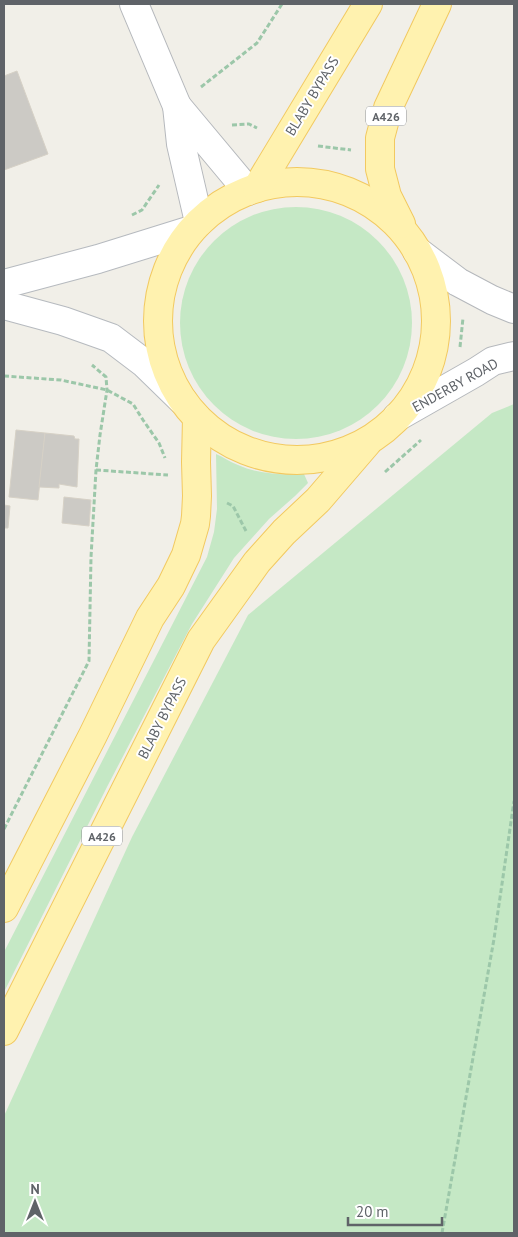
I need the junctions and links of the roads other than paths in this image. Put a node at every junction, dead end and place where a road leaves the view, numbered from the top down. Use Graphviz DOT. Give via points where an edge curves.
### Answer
graph roads {
  1 [pos="134,4"];
  2 [pos="368,4"];
  3 [pos="437,4"];
  4 [pos="177,106"];
  5 [pos="252,189"];
  6 [pos="195,226"];
  7 [pos="411,242"];
  8 [pos="4,284"];
  9 [pos="4,305"];
  10 [pos="514,309"];
  11 [pos="514,356"];
  12 [pos="190,410"];
  13 [pos="397,417"];
  14 [pos="370,439"];
  15 [pos="4,908"];
  16 [pos="4,1031"];
  1 -- 4 [label="street"];
  2 -- 5 [label="main road, BLABY BYPASS"];
  3 -- 7 [label="main road, A426" via="388,108 380,138 380,169 387,196"];
  4 -- 5 [label="street"];
  4 -- 6 [label="street"];
  5 -- 6 [label="main road" via="223,203"];
  5 -- 7 [label="main road" via="298,182 323,184 348,192 391,219"];
  6 -- 8 [label="street" via="98,259"];
  6 -- 12 [label="main road" via="169,266 158,311 162,358 171,380"];
  7 -- 10 [label="street" via="458,282"];
  7 -- 13 [label="main road" via="428,274 433,292 435,332 424,375"];
  9 -- 12 [label="street" via="110,338 144,363"];
  11 -- 13 [label="street, ENDERBY ROAD" via="493,361"];
  12 -- 14 [label="main road" via="218,435 240,448 264,456 310,459 336,454"];
  12 -- 15 [label="main road" via="197,496 195,524 186,555 150,618"];
  13 -- 14 [label="main road"];
  14 -- 16 [label="main road, BLABY BYPASS / A426" via="318,500 257,562 201,640"];
}
